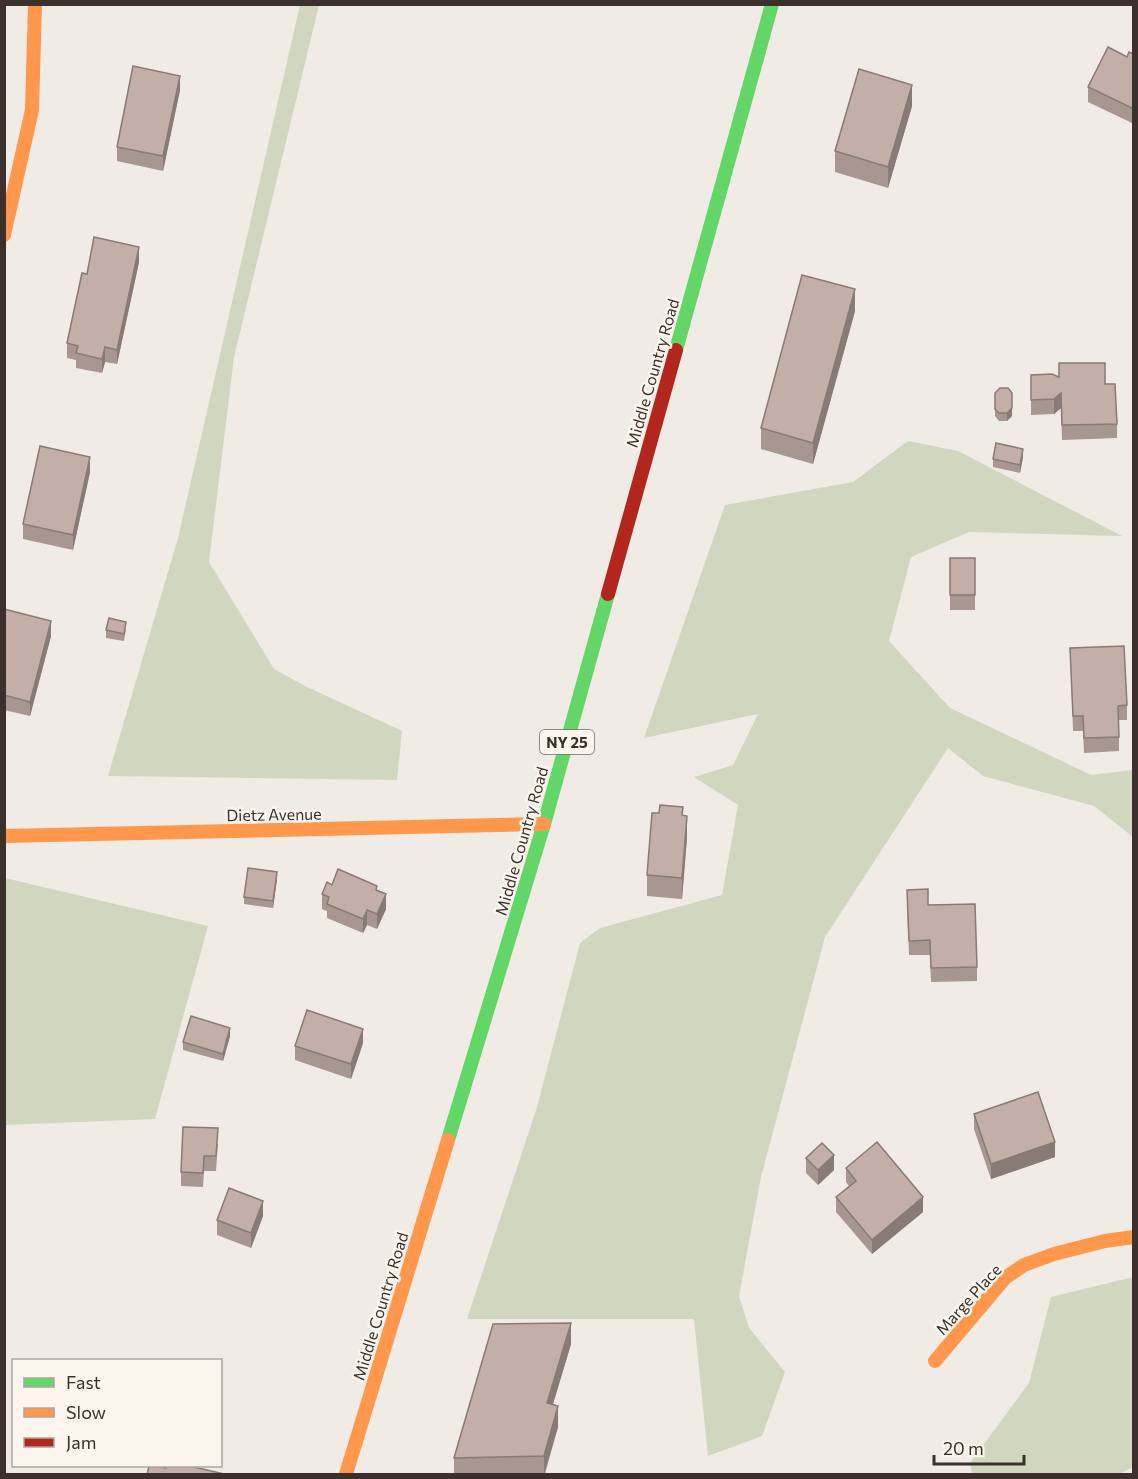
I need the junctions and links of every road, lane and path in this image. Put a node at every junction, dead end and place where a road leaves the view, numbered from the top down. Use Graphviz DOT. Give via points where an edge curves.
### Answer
graph roads {
  1 [pos="35,4"];
  2 [pos="772,4"];
  3 [pos="4,235"];
  4 [pos="544,825"];
  5 [pos="4,836"];
  6 [pos="1134,1237"];
  7 [pos="935,1361"];
  8 [pos="346,1474"];
  1 -- 3 [label="main road" via="32,110"];
  2 -- 4 [label="main road, Middle Country Road / NY 25"];
  4 -- 5 [label="main road, Dietz Avenue"];
  4 -- 8 [label="main road, Middle Country Road / NY 25"];
  6 -- 7 [label="main road, Marge Place" via="1064,1251 1024,1265 1005,1278"];
}
